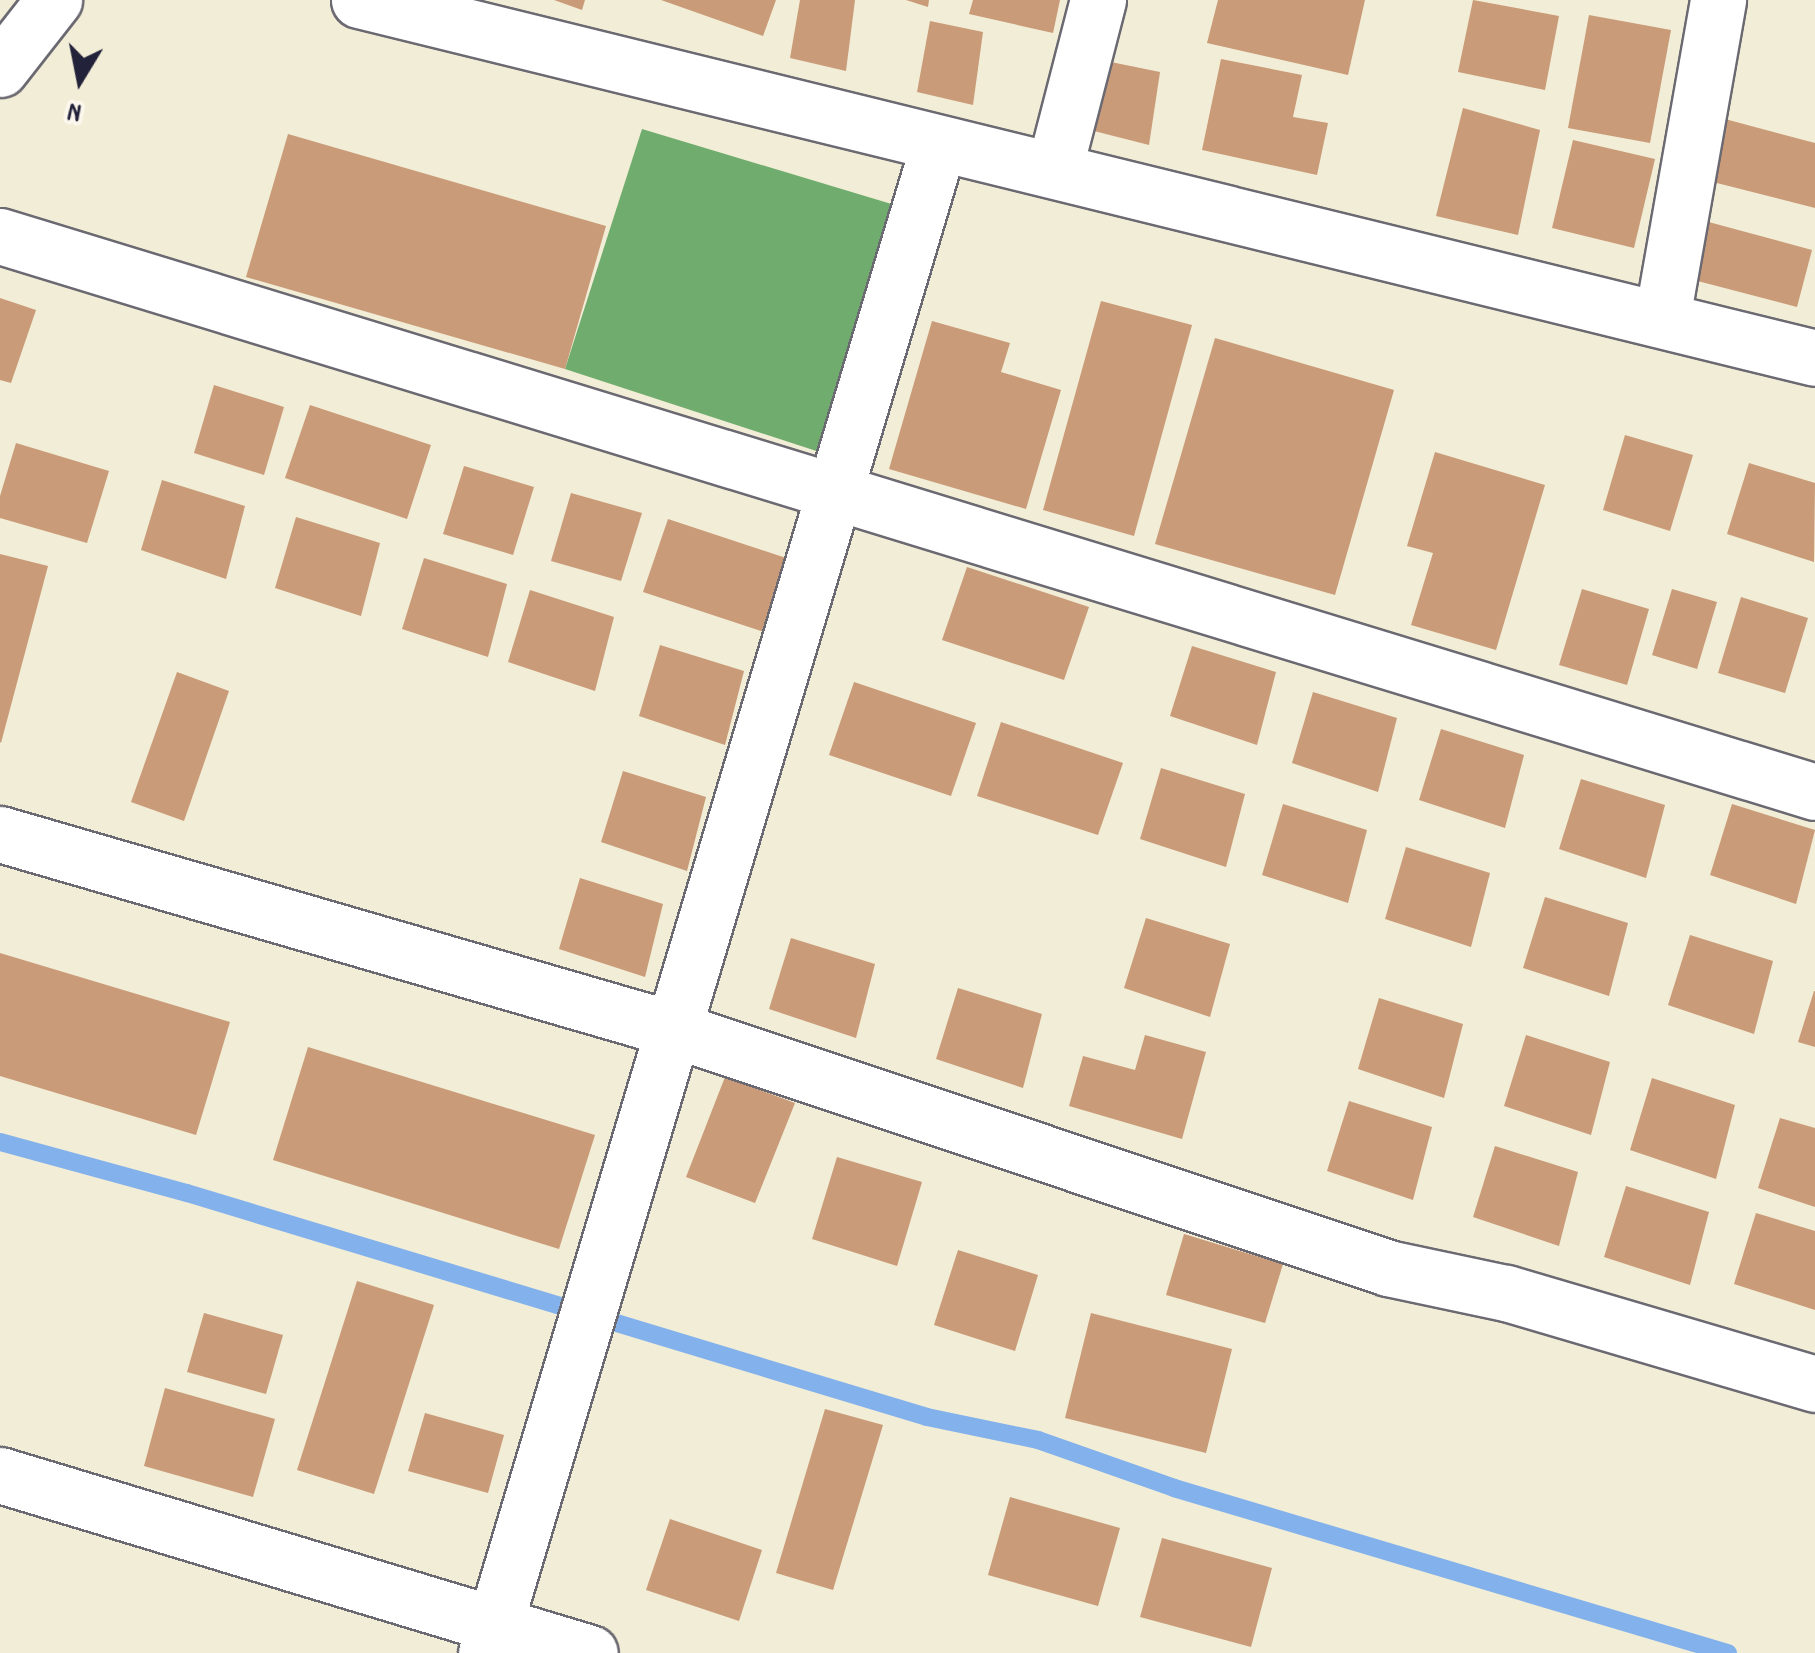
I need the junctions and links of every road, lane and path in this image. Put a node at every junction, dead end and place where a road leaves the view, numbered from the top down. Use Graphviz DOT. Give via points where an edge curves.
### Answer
graph roads {
  1 [pos="54,0"];
  2 [pos="359,0"];
  3 [pos="1098,0"];
  4 [pos="1718,0"];
  5 [pos="0,69"];
  6 [pos="939,142"];
  7 [pos="1054,170"];
  8 [pos="0,236"];
  9 [pos="1662,318"];
  10 [pos="1815,358"];
  11 [pos="835,488"];
  12 [pos="1815,792"];
  13 [pos="0,834"];
  14 [pos="676,1030"];
  15 [pos="1815,1384"];
  16 [pos="0,1475"];
  17 [pos="490,1639"];
  18 [pos="590,1653"];
  1 -- 5 [label="street"];
  2 -- 6 [label="street"];
  3 -- 7 [label="street"];
  4 -- 9 [label="street"];
  6 -- 7 [label="street"];
  6 -- 11 [label="street"];
  7 -- 9 [label="street"];
  8 -- 11 [label="street"];
  9 -- 10 [label="street"];
  11 -- 12 [label="street"];
  11 -- 14 [label="street"];
  13 -- 14 [label="street"];
  14 -- 15 [label="street" via="1388,1268 1506,1293"];
  14 -- 17 [label="street"];
  16 -- 17 [label="street"];
  17 -- 18 [label="street"];
}
